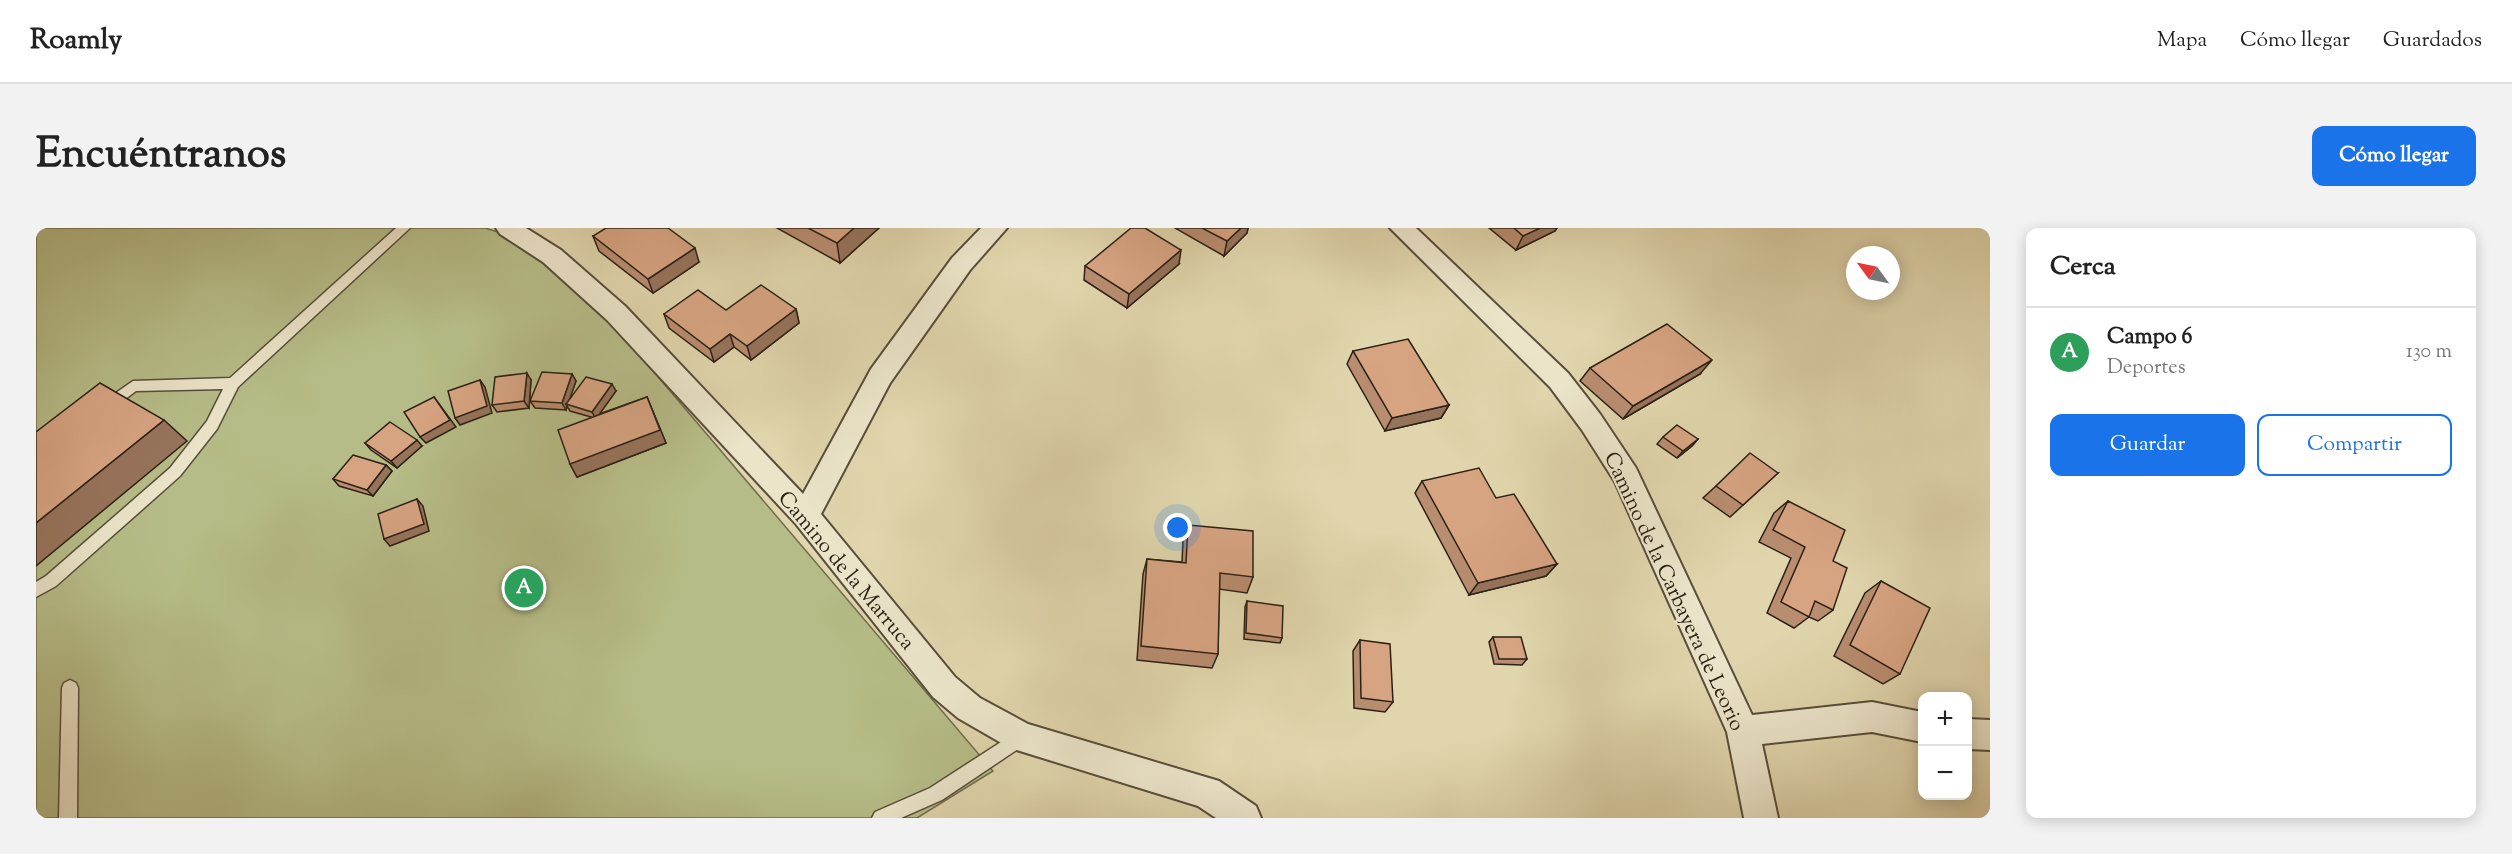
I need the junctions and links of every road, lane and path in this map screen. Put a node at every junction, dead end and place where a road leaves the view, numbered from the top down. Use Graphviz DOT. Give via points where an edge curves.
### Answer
graph roads {
  1 [pos="404,228"];
  2 [pos="508,228"];
  3 [pos="995,228"];
  4 [pos="1402,228"];
  5 [pos="232,383"];
  6 [pos="98,413"];
  7 [pos="806,516"];
  8 [pos="36,590"];
  9 [pos="70,688"];
  10 [pos="1918,726"];
  11 [pos="1743,731"];
  12 [pos="1972,734"];
  13 [pos="1990,735"];
  14 [pos="1022,737"];
  15 [pos="68,818"];
  16 [pos="881,818"];
  17 [pos="1244,818"];
  18 [pos="1761,818"];
  1 -- 5 [label="lane"];
  2 -- 7 [label="street, Camino de la Marruca" via="552,256 616,313"];
  3 -- 7 [label="street" via="955,272 880,376"];
  4 -- 11 [label="street, Camino de la Carbayera de Leorio" via="1559,380 1591,422 1626,476"];
  5 -- 6 [label="lane" via="133,386"];
  5 -- 8 [label="lane" via="212,425 175,472"];
  7 -- 14 [label="street, Camino de la Marruca" via="944,687 969,708"];
  9 -- 15 [label="lane"];
  10 -- 11 [label="street" via="1872,717"];
  11 -- 18 [label="street, Camino de la Carbayera de Leorio"];
  12 -- 13 [label="street"];
  14 -- 16 [label="lane" via="936,794"];
  14 -- 17 [label="street, Camino de la Marruca" via="1207,792"];
}
